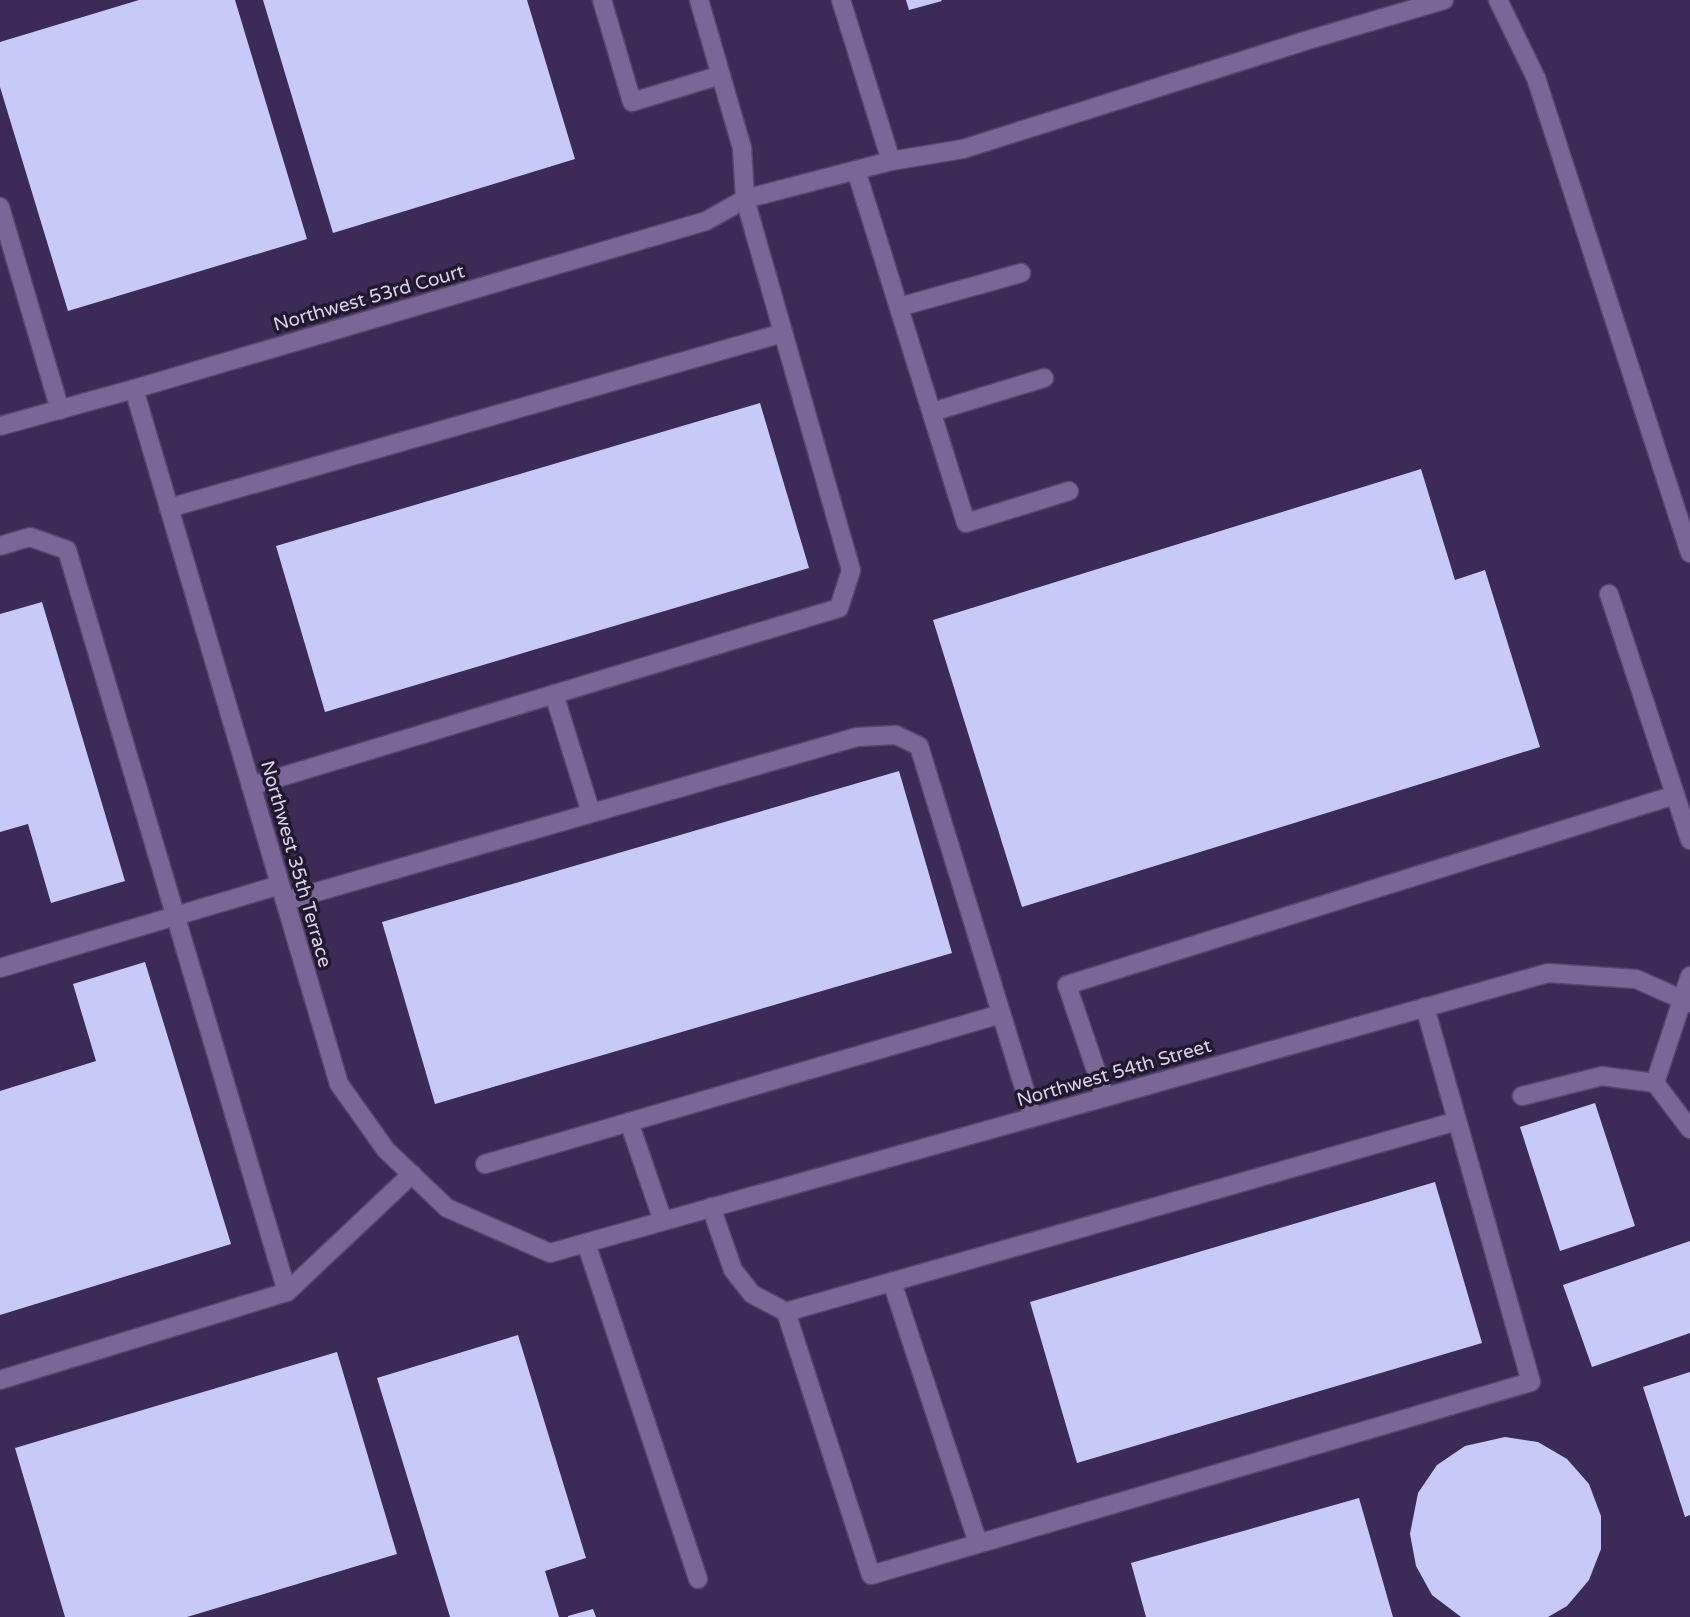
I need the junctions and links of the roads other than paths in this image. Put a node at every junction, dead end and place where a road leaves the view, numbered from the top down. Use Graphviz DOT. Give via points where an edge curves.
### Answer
graph roads {
  1 [pos="602,0"];
  2 [pos="699,0"];
  3 [pos="841,0"];
  4 [pos="1444,0"];
  5 [pos="1498,0"];
  6 [pos="721,75"];
  7 [pos="891,161"];
  8 [pos="856,170"];
  9 [pos="745,199"];
  10 [pos="0,207"];
  11 [pos="1021,273"];
  12 [pos="900,307"];
  13 [pos="783,333"];
  14 [pos="1044,378"];
  15 [pos="134,389"];
  16 [pos="60,410"];
  17 [pos="932,412"];
  18 [pos="0,426"];
  19 [pos="1069,491"];
  20 [pos="169,508"];
  21 [pos="0,546"];
  22 [pos="1690,553"];
  23 [pos="1609,594"];
  24 [pos="554,694"];
  25 [pos="251,786"];
  26 [pos="1675,795"];
  27 [pos="592,813"];
  28 [pos="1690,839"];
  29 [pos="282,893"];
  30 [pos="176,917"];
  31 [pos="0,968"];
  32 [pos="1690,976"];
  33 [pos="1686,1001"];
  34 [pos="1425,1007"];
  35 [pos="1001,1014"];
  36 [pos="1655,1083"];
  37 [pos="1522,1096"];
  38 [pos="1105,1097"];
  39 [pos="1033,1117"];
  40 [pos="1457,1121"];
  41 [pos="629,1122"];
  42 [pos="1690,1129"];
  43 [pos="485,1164"];
  44 [pos="412,1174"];
  45 [pos="711,1207"];
  46 [pos="663,1221"];
  47 [pos="586,1243"];
  48 [pos="550,1253"];
  49 [pos="892,1282"];
  50 [pos="287,1292"];
  51 [pos="786,1312"];
  52 [pos="0,1380"];
  53 [pos="978,1543"];
  54 [pos="698,1579"];
  1 -- 6 [label="street" via="632,102"];
  2 -- 6 [label="street"];
  3 -- 7 [label="street"];
  4 -- 7 [label="street, Northwest 53rd Court" via="963,149"];
  5 -- 22 [label="street" via="1536,78"];
  6 -- 9 [label="street" via="742,148"];
  7 -- 8 [label="street, Northwest 53rd Court"];
  8 -- 9 [label="street, Northwest 53rd Court"];
  8 -- 12 [label="street"];
  9 -- 13 [label="street"];
  9 -- 15 [label="street, Northwest 53rd Court" via="706,220"];
  10 -- 16 [label="street"];
  11 -- 12 [label="street"];
  12 -- 17 [label="street"];
  13 -- 20 [label="street"];
  13 -- 24 [label="street" via="851,570 839,608"];
  14 -- 17 [label="street"];
  15 -- 16 [label="street, Northwest 53rd Court"];
  15 -- 20 [label="street, Northwest 35th Terrace"];
  16 -- 18 [label="street, Northwest 53rd Court"];
  17 -- 19 [label="street" via="966,523"];
  20 -- 25 [label="street, Northwest 35th Terrace"];
  21 -- 30 [label="street" via="30,537 67,550"];
  23 -- 26 [label="street"];
  24 -- 25 [label="street"];
  24 -- 27 [label="street"];
  25 -- 29 [label="street, Northwest 35th Terrace"];
  26 -- 28 [label="street"];
  26 -- 38 [label="street" via="1067,985"];
  27 -- 29 [label="street"];
  27 -- 35 [label="street" via="857,737 896,735 908,740 919,746"];
  29 -- 30 [label="street"];
  29 -- 44 [label="street, Northwest 35th Terrace" via="338,1084 386,1150"];
  30 -- 31 [label="street"];
  30 -- 50 [label="street"];
  32 -- 33 [label="street"];
  33 -- 34 [label="street, Northwest 54th Street" via="1636,979 1548,973"];
  33 -- 36 [label="street"];
  34 -- 38 [label="street, Northwest 54th Street"];
  34 -- 40 [label="street"];
  35 -- 39 [label="street"];
  35 -- 41 [label="street"];
  36 -- 37 [label="street" via="1602,1076"];
  36 -- 42 [label="street"];
  38 -- 39 [label="street, Northwest 54th Street"];
  39 -- 45 [label="street, Northwest 54th Street"];
  40 -- 49 [label="street"];
  40 -- 53 [label="street" via="1531,1382"];
  41 -- 43 [label="street"];
  41 -- 46 [label="street"];
  44 -- 48 [label="street, Northwest 35th Terrace" via="447,1208"];
  44 -- 50 [label="street"];
  45 -- 46 [label="street, Northwest 54th Street"];
  45 -- 51 [label="street" via="733,1270 752,1294"];
  46 -- 47 [label="street, Northwest 54th Street"];
  47 -- 48 [label="street, Northwest 54th Street"];
  47 -- 54 [label="street"];
  49 -- 51 [label="street"];
  49 -- 53 [label="street"];
  50 -- 52 [label="street"];
  51 -- 53 [label="street" via="871,1575"];
}
